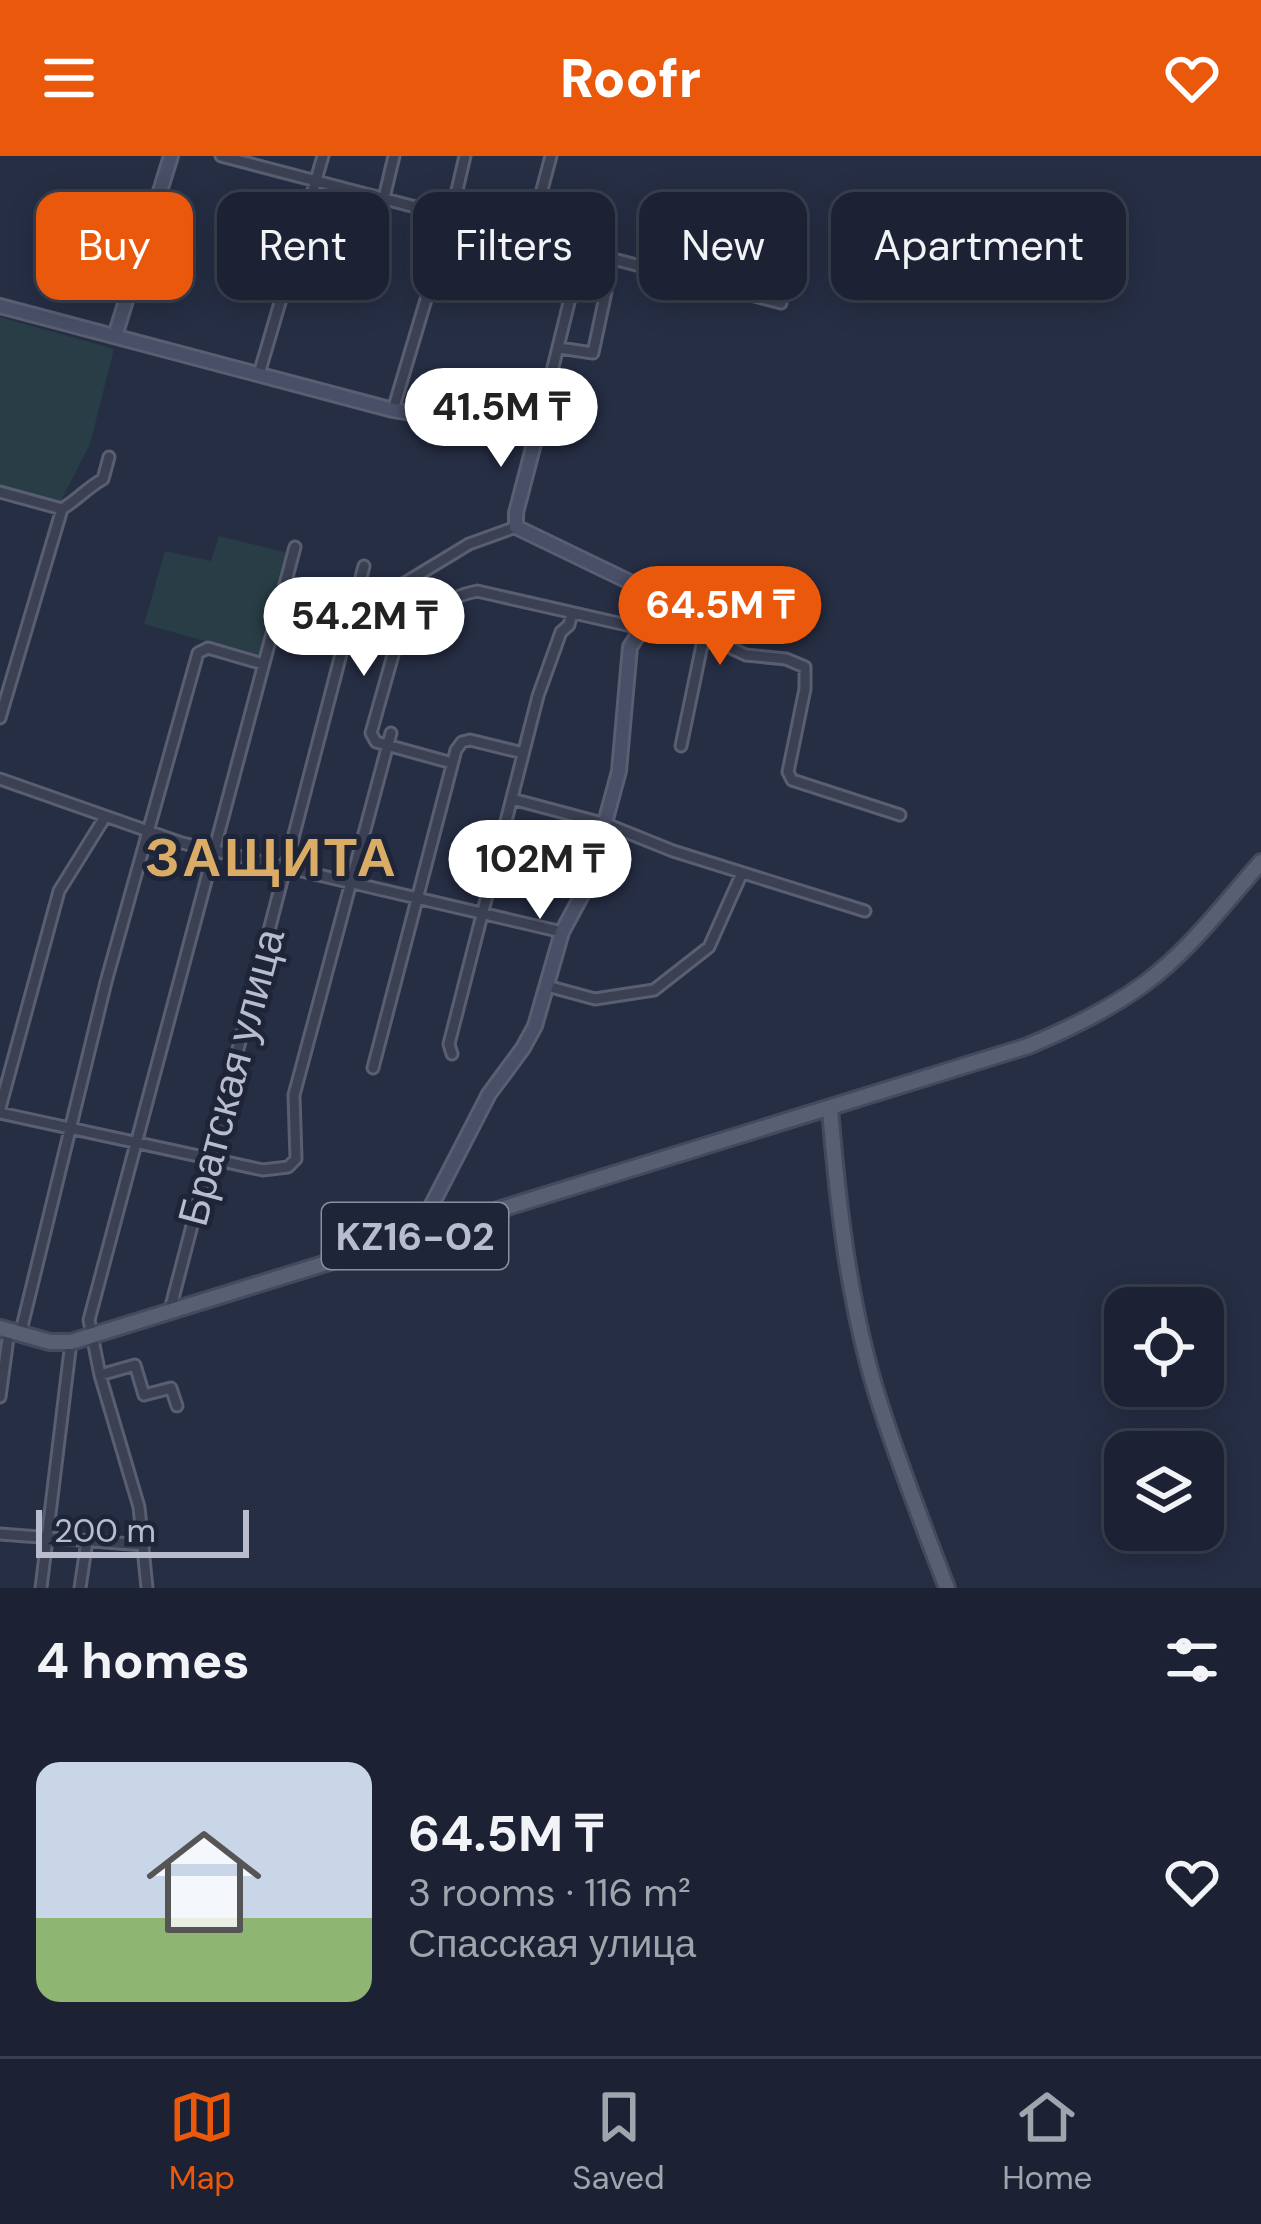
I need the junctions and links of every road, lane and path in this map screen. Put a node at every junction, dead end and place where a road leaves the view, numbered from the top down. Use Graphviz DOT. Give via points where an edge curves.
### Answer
graph roads {
  1 [pos="171,156"];
  2 [pos="221,156"];
  3 [pos="323,156"];
  4 [pos="394,156"];
  5 [pos="465,156"];
  6 [pos="551,156"];
  7 [pos="317,182"];
  8 [pos="359,192"];
  9 [pos="385,192"];
  10 [pos="457,192"];
  11 [pos="542,192"];
  12 [pos="615,259"];
  13 [pos="426,300"];
  14 [pos="570,300"];
  15 [pos="604,300"];
  16 [pos="781,303"];
  17 [pos="0,306"];
  18 [pos="116,336"];
  19 [pos="559,348"];
  20 [pos="260,374"];
  21 [pos="393,410"];
  22 [pos="535,440"];
  23 [pos="109,457"];
  24 [pos="0,491"];
  25 [pos="62,509"];
  26 [pos="516,520"];
  27 [pos="295,548"];
  28 [pos="364,566"];
  29 [pos="572,614"];
  30 [pos="352,615"];
  31 [pos="650,615"];
  32 [pos="640,628"];
  33 [pos="700,629"];
  34 [pos="347,636"];
  35 [pos="395,647"];
  36 [pos="263,664"];
  37 [pos="0,718"];
  38 [pos="389,740"];
  39 [pos="681,746"];
  40 [pos="523,753"];
  41 [pos="452,763"];
  42 [pos="0,779"];
  43 [pos="512,799"];
  44 [pos="900,815"];
  45 [pos="105,817"];
  46 [pos="607,824"];
  47 [pos="148,831"];
  48 [pos="215,851"];
  49 [pos="1261,862"];
  50 [pos="286,868"];
  51 [pos="742,873"];
  52 [pos="351,884"];
  53 [pos="418,901"];
  54 [pos="865,911"];
  55 [pos="482,914"];
  56 [pos="562,932"];
  57 [pos="547,986"];
  58 [pos="452,1054"];
  59 [pos="374,1068"];
  60 [pos="830,1109"];
  61 [pos="0,1111"];
  62 [pos="69,1128"];
  63 [pos="137,1142"];
  64 [pos="210,1160"];
  65 [pos="436,1196"];
  66 [pos="449,1226"];
  67 [pos="405,1239"];
  68 [pos="170,1310"];
  69 [pos="10,1331"];
  70 [pos="92,1336"];
  71 [pos="71,1342"];
  72 [pos="100,1375"];
  73 [pos="0,1396"];
  74 [pos="177,1406"];
  75 [pos="0,1534"];
  76 [pos="48,1536"];
  77 [pos="87,1541"];
  78 [pos="144,1545"];
  79 [pos="40,1588"];
  80 [pos="80,1588"];
  81 [pos="147,1588"];
  82 [pos="947,1588"];
  1 -- 18 [label="street"];
  2 -- 7 [label="street"];
  3 -- 7 [label="street"];
  4 -- 9 [label="street"];
  5 -- 10 [label="street"];
  6 -- 11 [label="street"];
  7 -- 8 [label="street"];
  7 -- 20 [label="street"];
  12 -- 16 [label="street"];
  13 -- 21 [label="street"];
  14 -- 19 [label="street"];
  15 -- 19 [label="street" via="593,353"];
  17 -- 18 [label="street"];
  18 -- 20 [label="street"];
  19 -- 22 [label="street"];
  20 -- 21 [label="street"];
  21 -- 22 [label="street"];
  22 -- 26 [label="street"];
  23 -- 25 [label="street" via="103,479"];
  24 -- 25 [label="street"];
  25 -- 37 [label="street"];
  26 -- 30 [label="street"];
  26 -- 31 [label="street" via="634,584 650,596"];
  27 -- 36 [label="street"];
  28 -- 30 [label="street, Братская улица"];
  29 -- 32 [label="street"];
  29 -- 35 [label="street" via="477,591 411,625"];
  29 -- 40 [label="street"];
  30 -- 34 [label="street, Братская улица"];
  31 -- 32 [label="street"];
  31 -- 33 [label="street" via="680,616"];
  32 -- 46 [label="street" via="630,647"];
  33 -- 39 [label="street"];
  33 -- 44 [label="street" via="746,655 805,668 792,780"];
  34 -- 35 [label="street"];
  34 -- 50 [label="street, Братская улица"];
  35 -- 38 [label="street" via="371,733 376,742"];
  36 -- 47 [label="street" via="208,648 198,653"];
  36 -- 48 [label="street"];
  38 -- 41 [label="street"];
  38 -- 52 [label="street"];
  40 -- 41 [label="street" via="470,740"];
  40 -- 43 [label="street"];
  41 -- 53 [label="street"];
  42 -- 45 [label="street"];
  43 -- 46 [label="street"];
  43 -- 55 [label="street"];
  45 -- 47 [label="street"];
  45 -- 61 [label="street" via="59,892"];
  46 -- 51 [label="street"];
  46 -- 56 [label="street"];
  47 -- 48 [label="street"];
  47 -- 62 [label="street"];
  48 -- 50 [label="street"];
  48 -- 63 [label="street"];
  49 -- 60 [label="main road, KZ16-02" via="1187,945 1100,1013 1028,1046"];
  50 -- 52 [label="street"];
  50 -- 64 [label="street, Братская улица"];
  51 -- 54 [label="street"];
  51 -- 57 [label="street" via="710,947 654,990 595,999"];
  52 -- 53 [label="street"];
  52 -- 64 [label="street" via="294,1096 296,1160 263,1170"];
  53 -- 55 [label="street"];
  53 -- 59 [label="street"];
  55 -- 56 [label="street"];
  55 -- 58 [label="street"];
  56 -- 57 [label="street"];
  57 -- 65 [label="street" via="536,1026 489,1094"];
  60 -- 66 [label="main road, KZ16-02"];
  60 -- 82 [label="main road" via="863,1340"];
  61 -- 62 [label="street"];
  62 -- 63 [label="street"];
  62 -- 69 [label="street"];
  63 -- 64 [label="street"];
  63 -- 70 [label="street" via="89,1320"];
  64 -- 68 [label="street, Братская улица"];
  65 -- 66 [label="street" via="437,1214"];
  65 -- 67 [label="street"];
  66 -- 67 [label="main road, KZ16-02"];
  67 -- 68 [label="main road, KZ16-02"];
  68 -- 70 [label="main road, KZ16-02"];
  69 -- 71 [label="main road, KZ16-02"];
  69 -- 73 [label="street"];
  70 -- 71 [label="main road, KZ16-02"];
  70 -- 72 [label="street"];
  71 -- 76 [label="street"];
  72 -- 74 [label="street" via="135,1365 144,1395 171,1388"];
  72 -- 78 [label="street"];
  75 -- 76 [label="street"];
  76 -- 77 [label="street"];
  76 -- 79 [label="street"];
  77 -- 78 [label="street"];
  77 -- 80 [label="street"];
  78 -- 81 [label="street"];
}
